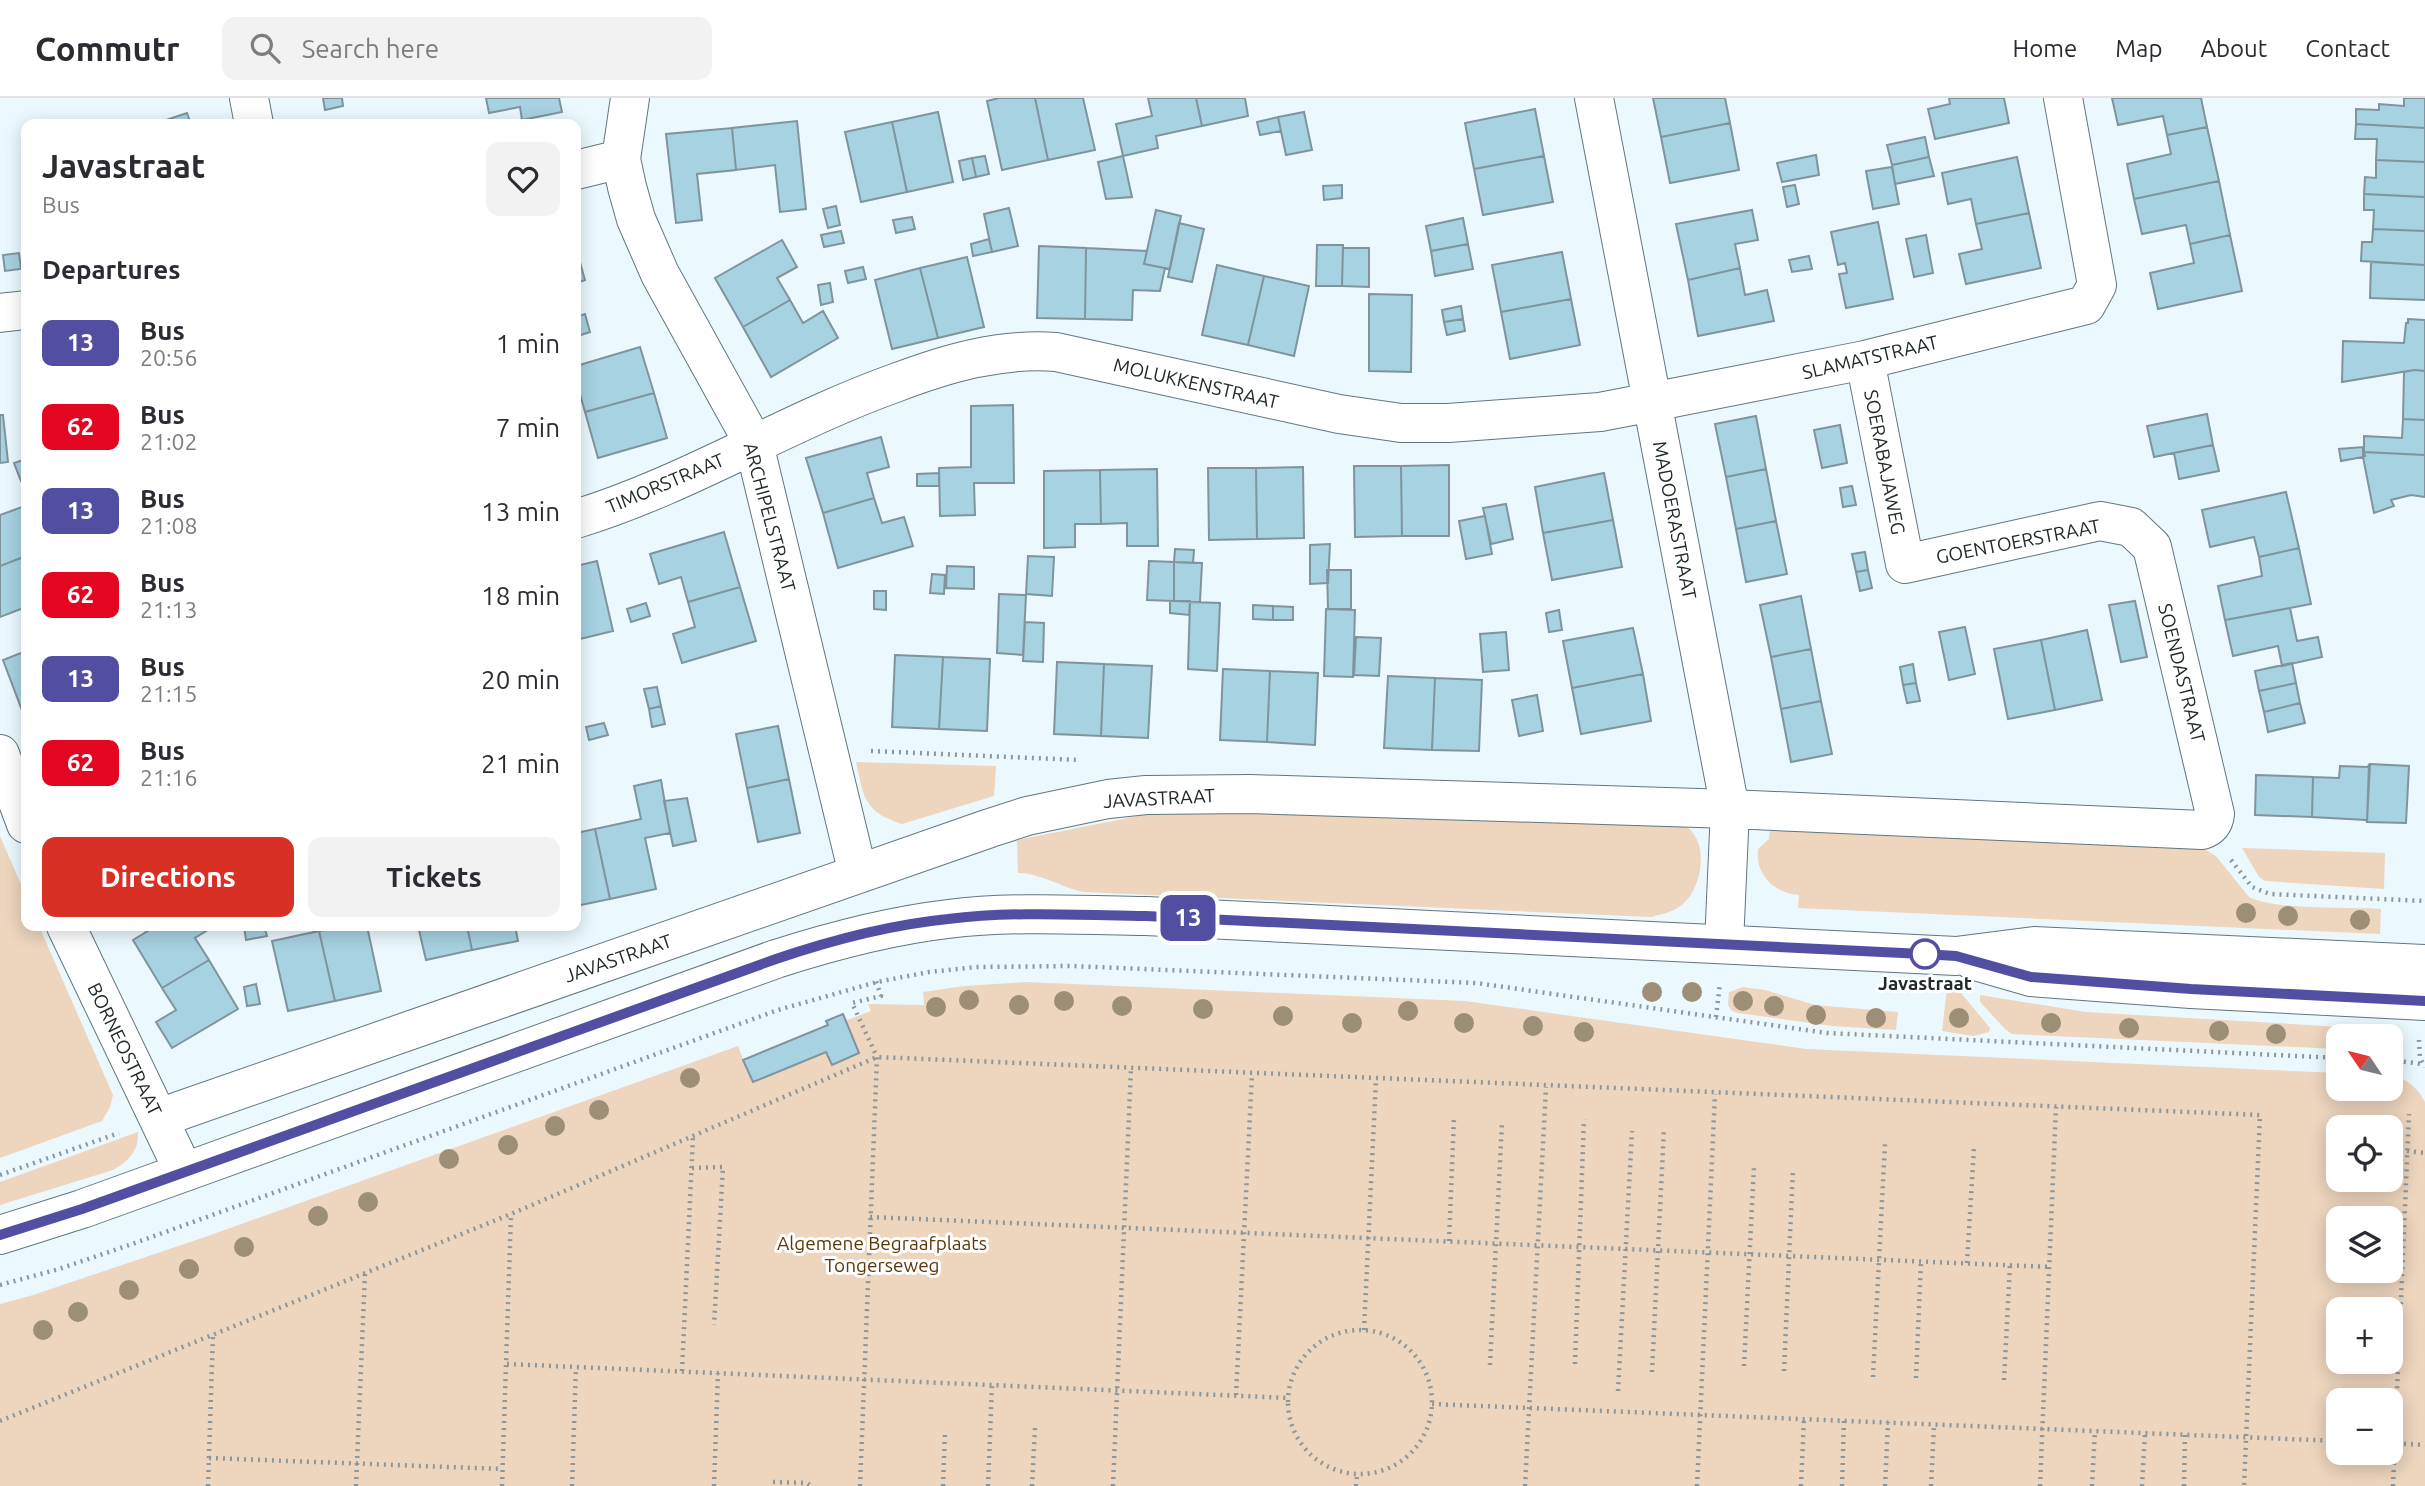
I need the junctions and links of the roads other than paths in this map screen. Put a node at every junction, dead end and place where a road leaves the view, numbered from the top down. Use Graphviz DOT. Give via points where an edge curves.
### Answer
graph roads {
  1 [pos="249,98"];
  2 [pos="630,98"];
  3 [pos="1594,98"];
  4 [pos="2063,98"];
  5 [pos="253,119"];
  6 [pos="621,159"];
  7 [pos="581,169"];
  8 [pos="21,311"];
  9 [pos="0,313"];
  10 [pos="1864,359"];
  11 [pos="1652,402"];
  12 [pos="754,444"];
  13 [pos="581,517"];
  14 [pos="2131,527"];
  15 [pos="1905,564"];
  16 [pos="0,754"];
  17 [pos="1730,810"];
  18 [pos="21,811"];
  19 [pos="2219,841"];
  20 [pos="858,874"];
  21 [pos="68,931"];
  22 [pos="1956,956"];
  23 [pos="1722,961"];
  24 [pos="2425,964"];
  25 [pos="2422,1017"];
  26 [pos="159,1118"];
  27 [pos="184,1172"];
  28 [pos="0,1235"];
  1 -- 5 [label="street"];
  2 -- 6 [label="street, ARCHIPELSTRAAT"];
  3 -- 11 [label="street, MADOERASTRAAT"];
  4 -- 10 [label="street, SLAMATSTRAAT" via="2097,285 2086,305"];
  6 -- 7 [label="street"];
  6 -- 12 [label="street, ARCHIPELSTRAAT" via="636,219 660,274"];
  8 -- 9 [label="street"];
  10 -- 11 [label="street, SLAMATSTRAAT"];
  10 -- 15 [label="street, SOERABAJAWEG"];
  11 -- 12 [label="street, MOLUKKENSTRAAT" via="1600,412 1401,423 1339,414 1056,352 1020,351 967,359 926,372 859,396"];
  11 -- 17 [label="street, MADOERASTRAAT"];
  12 -- 13 [label="street, TIMORSTRAAT"];
  12 -- 20 [label="street, ARCHIPELSTRAAT"];
  14 -- 15 [label="street, GOENTOERSTRAAT" via="2100,521"];
  14 -- 19 [label="street, SOENDASTRAAT" via="2152,547"];
  16 -- 18 [label="street"];
  17 -- 19 [label="street, JAVASTRAAT" via="2202,830"];
  17 -- 20 [label="street, JAVASTRAAT" via="1250,794 1146,795 1027,816"];
  17 -- 23 [label="street, MADOERASTRAAT"];
  20 -- 26 [label="street, JAVASTRAAT"];
  21 -- 26 [label="street, BORNEOSTRAAT"];
  22 -- 23 [label="street"];
  22 -- 24 [label="street" via="2034,946"];
  22 -- 25 [label="street" via="2031,977 2191,989"];
  23 -- 27 [label="street" via="1146,916 1022,914 921,922 776,959"];
  26 -- 27 [label="street, BORNEOSTRAAT"];
  27 -- 28 [label="street"];
}
